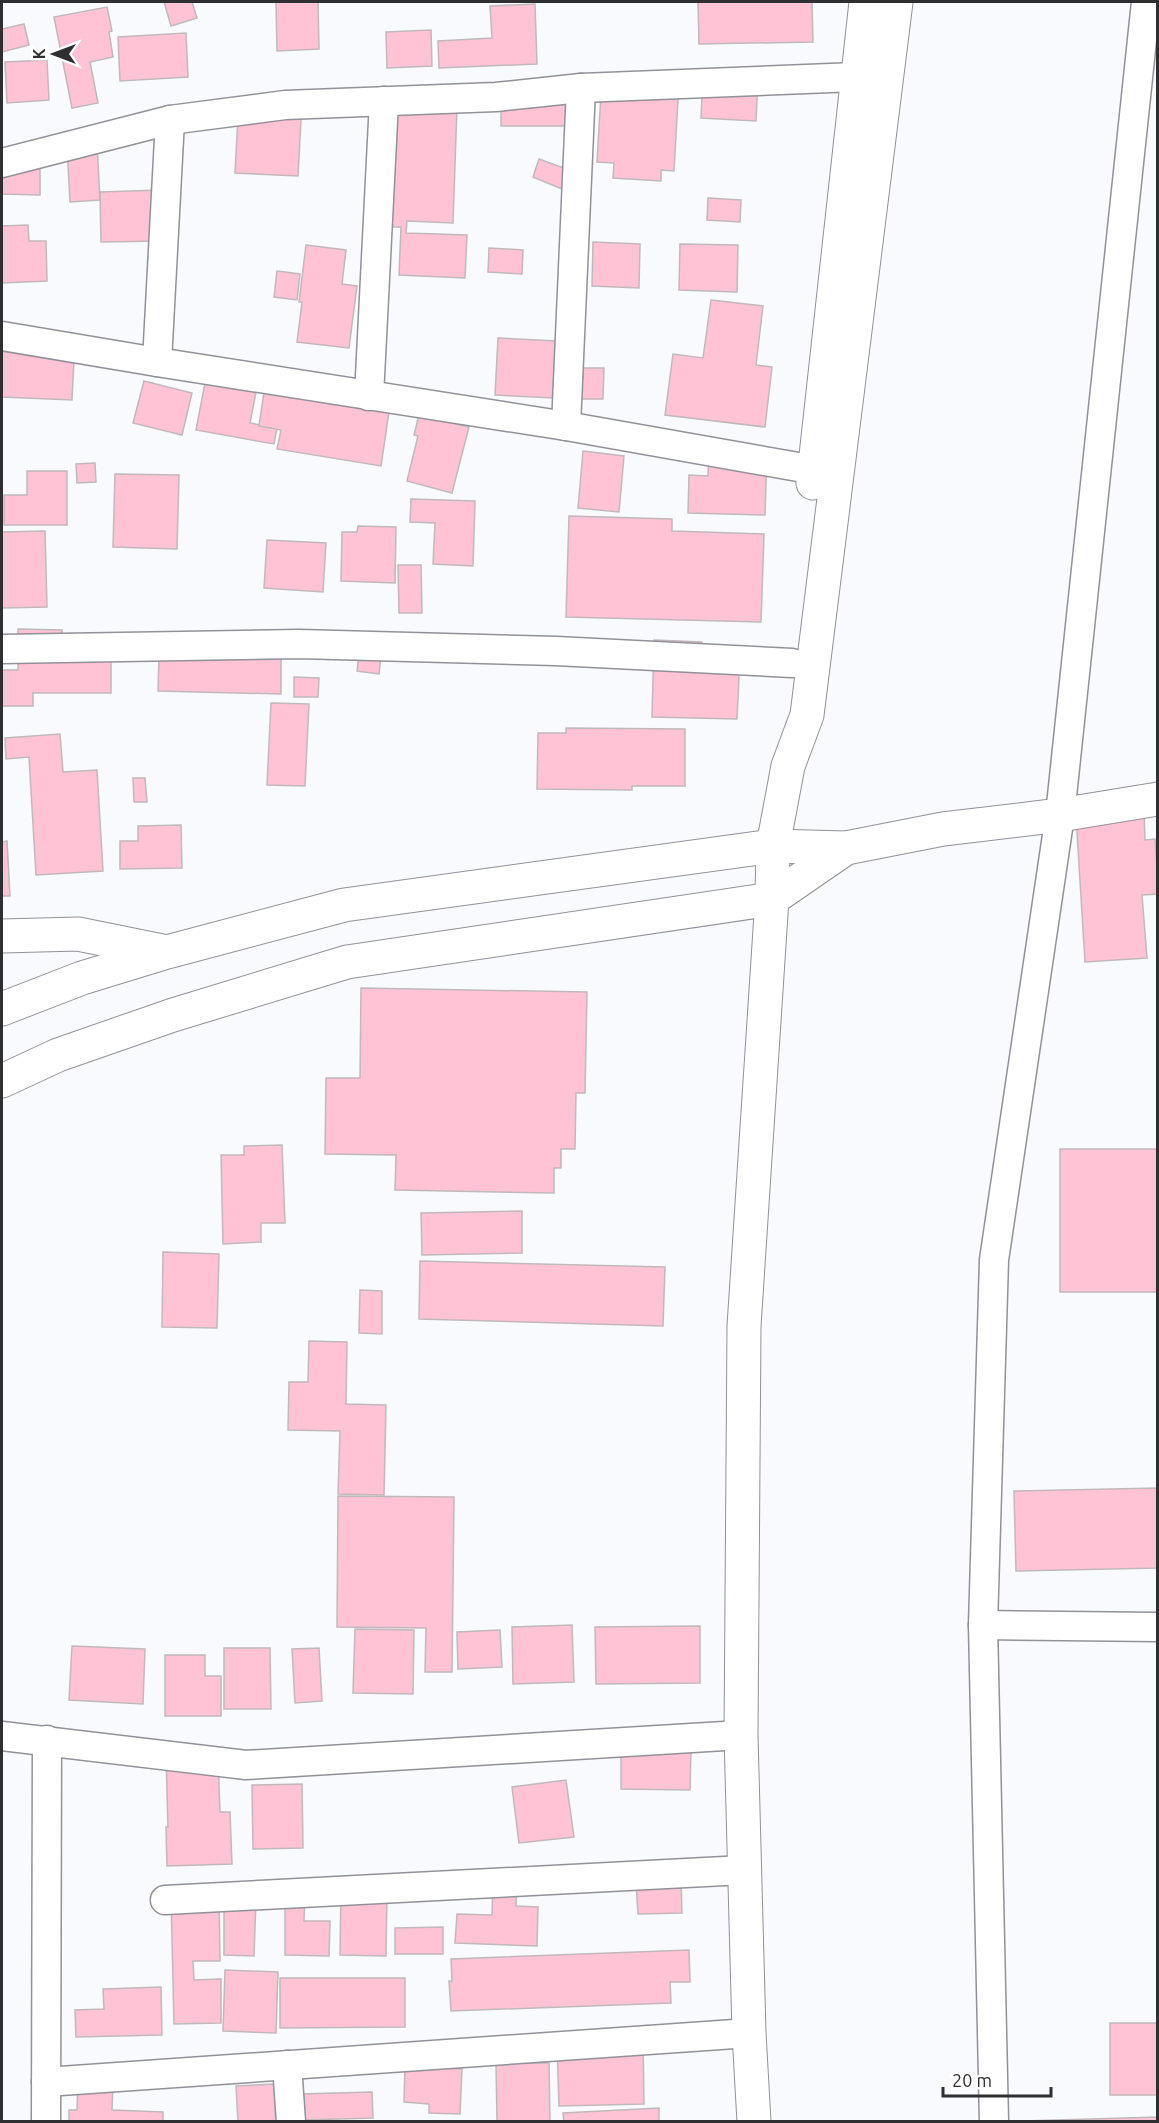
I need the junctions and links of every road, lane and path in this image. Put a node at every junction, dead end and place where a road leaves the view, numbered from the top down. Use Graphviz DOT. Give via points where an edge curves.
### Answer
graph roads {
  1 [pos="866,2"];
  2 [pos="896,2"];
  3 [pos="1146,2"];
  4 [pos="856,77"];
  5 [pos="582,88"];
  6 [pos="384,101"];
  7 [pos="170,120"];
  8 [pos="2,164"];
  9 [pos="2,343"];
  10 [pos="157,362"];
  11 [pos="369,396"];
  12 [pos="566,426"];
  13 [pos="815,470"];
  14 [pos="2,649"];
  15 [pos="792,663"];
  16 [pos="788,766"];
  17 [pos="1158,799"];
  18 [pos="1060,815"];
  19 [pos="773,846"];
  20 [pos="846,848"];
  21 [pos="772,899"];
  22 [pos="2,936"];
  23 [pos="167,952"];
  24 [pos="2,1009"];
  25 [pos="2,1081"];
  26 [pos="983,1625"];
  27 [pos="1158,1627"];
  28 [pos="2,1736"];
  29 [pos="741,1736"];
  30 [pos="47,1740"];
  31 [pos="744,1870"];
  32 [pos="165,1900"];
  33 [pos="749,2032"];
  34 [pos="286,2065"];
  35 [pos="46,2082"];
  36 [pos="46,2121"];
  37 [pos="291,2121"];
  38 [pos="754,2121"];
  39 [pos="994,2121"];
  1 -- 4 [label="main road"];
  2 -- 16 [label="main road" via="807,715"];
  3 -- 18 [label="street"];
  4 -- 5 [label="street"];
  4 -- 13 [label="main road"];
  5 -- 6 [label="street" via="496,97"];
  5 -- 12 [label="street"];
  6 -- 7 [label="street" via="285,105"];
  6 -- 11 [label="street"];
  7 -- 8 [label="street"];
  7 -- 10 [label="street"];
  9 -- 10 [label="street"];
  10 -- 11 [label="street"];
  11 -- 12 [label="street"];
  12 -- 13 [label="street"];
  13 -- 15 [label="main road"];
  14 -- 15 [label="street" via="299,644"];
  15 -- 16 [label="main road" via="784,717"];
  16 -- 19 [label="main road"];
  17 -- 18 [label="main road"];
  18 -- 20 [label="main road" via="943,829"];
  18 -- 26 [label="street" via="994,1260"];
  19 -- 20 [label="main road"];
  19 -- 21 [label="main road"];
  19 -- 23 [label="main road" via="344,905"];
  20 -- 21 [label="main road"];
  21 -- 25 [label="main road" via="347,962 173,1015 58,1055"];
  21 -- 29 [label="main road" via="744,1326"];
  22 -- 23 [label="main road" via="78,934"];
  23 -- 24 [label="main road" via="82,978"];
  26 -- 27 [label="street"];
  26 -- 39 [label="street"];
  28 -- 30 [label="street"];
  29 -- 30 [label="street" via="246,1766"];
  29 -- 31 [label="main road"];
  30 -- 35 [label="street"];
  31 -- 32 [label="street"];
  31 -- 33 [label="main road"];
  33 -- 34 [label="street"];
  33 -- 38 [label="main road"];
  34 -- 35 [label="street"];
  34 -- 37 [label="street"];
  35 -- 36 [label="street"];
}
